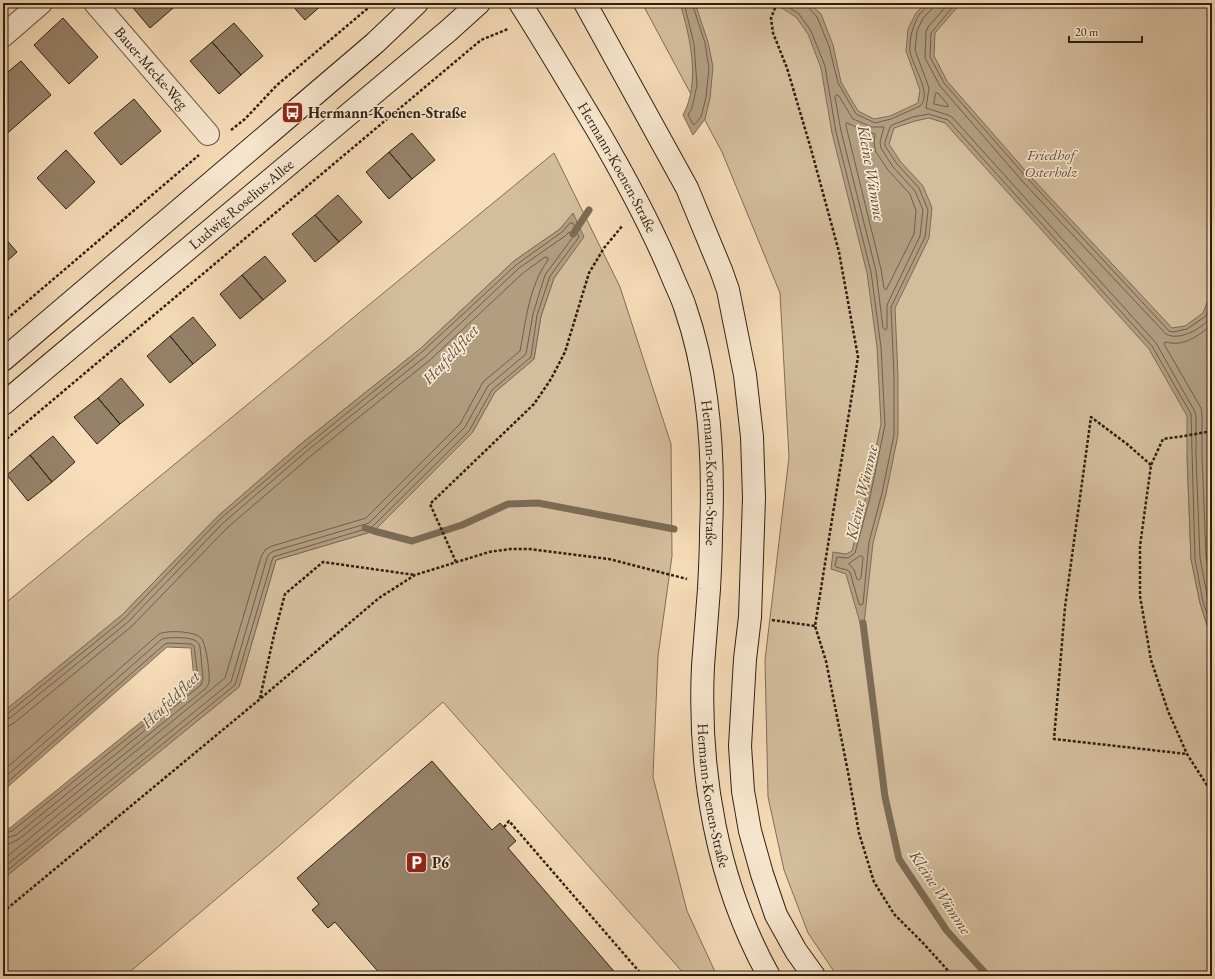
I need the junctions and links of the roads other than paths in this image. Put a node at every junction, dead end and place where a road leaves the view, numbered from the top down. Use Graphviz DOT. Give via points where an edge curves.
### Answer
graph roads {
  1 [pos="41,3"];
  2 [pos="94,3"];
  3 [pos="417,3"];
  4 [pos="479,3"];
  5 [pos="585,3"];
  6 [pos="525,11"];
  7 [pos="3,36"];
  8 [pos="212,140"];
  9 [pos="3,360"];
  10 [pos="3,404"];
  11 [pos="769,976"];
  12 [pos="814,976"];
  1 -- 7 [label="main road"];
  2 -- 8 [label="main road, Bauer-Mecke-Weg"];
  3 -- 9 [label="main road" via="270,134"];
  4 -- 10 [label="main road, Ludwig-Roselius-Allee" via="448,32"];
  5 -- 12 [label="main road, Hermann-Koenen-Straße" via="688,188 728,290 745,376 752,437 754,498 750,617 740,746 743,791 750,831 776,914"];
  6 -- 11 [label="main road, Hermann-Koenen-Straße" via="640,205 660,245 685,307 697,351 706,397 711,444 710,585 703,668 704,742 711,805 722,859 738,908 756,954"];
}
